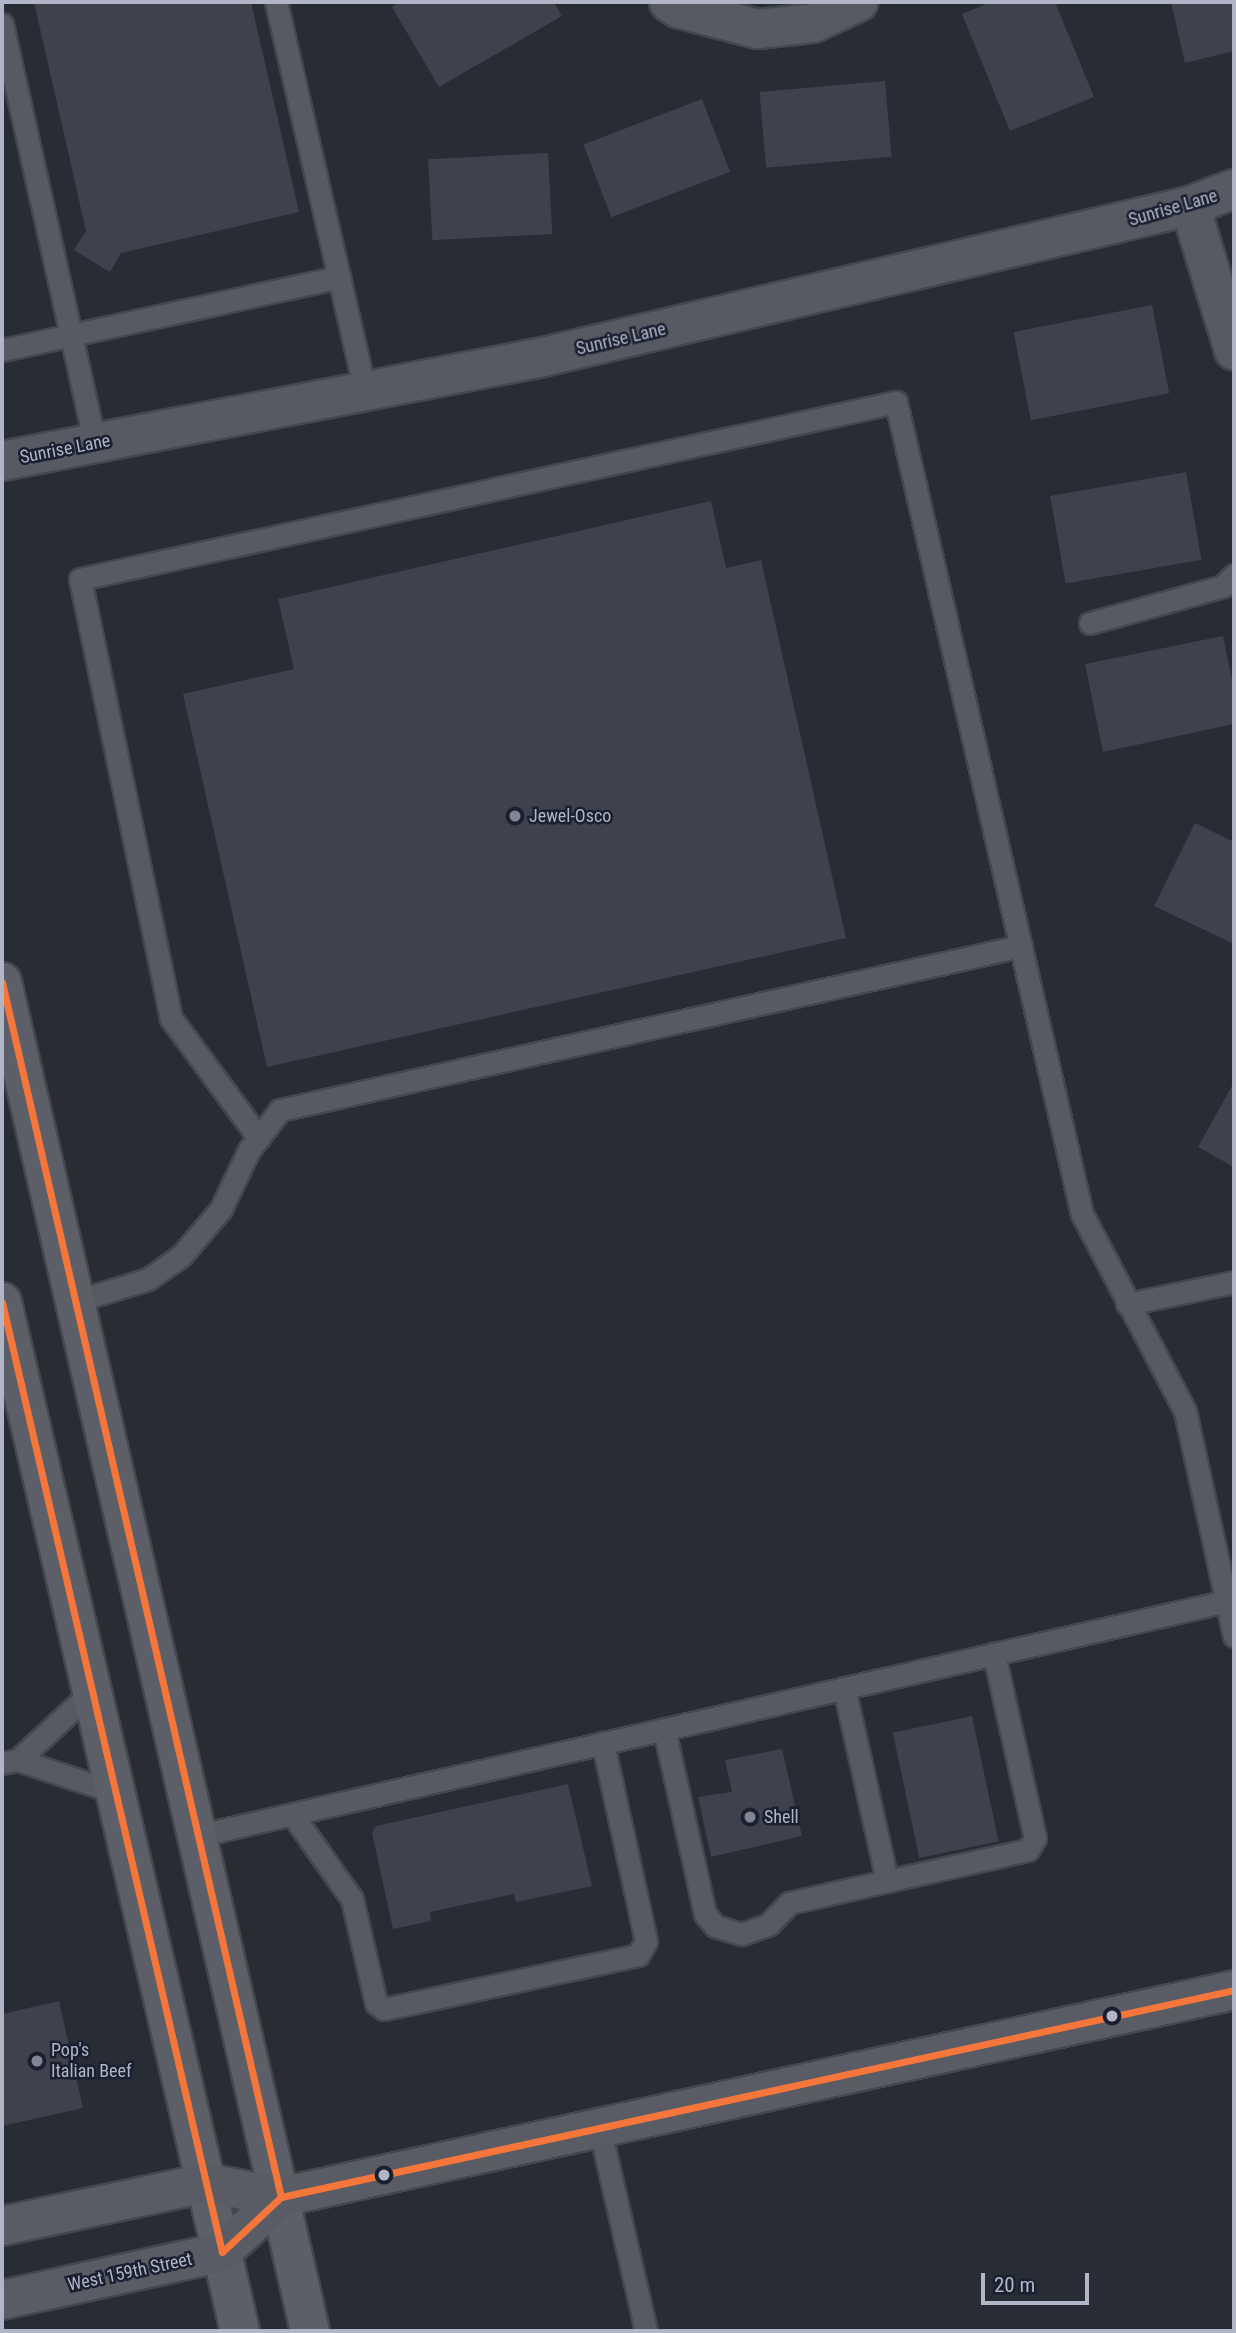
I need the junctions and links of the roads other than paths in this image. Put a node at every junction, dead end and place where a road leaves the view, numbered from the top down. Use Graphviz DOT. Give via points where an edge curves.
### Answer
graph roads {
  1 [pos="276,2"];
  2 [pos="669,2"];
  3 [pos="837,6"];
  4 [pos="2,24"];
  5 [pos="1234,189"];
  6 [pos="1190,206"];
  7 [pos="339,277"];
  8 [pos="71,334"];
  9 [pos="2,350"];
  10 [pos="1234,351"];
  11 [pos="365,392"];
  12 [pos="95,443"];
  13 [pos="2,461"];
  14 [pos="1234,575"];
  15 [pos="1090,623"];
  16 [pos="1021,946"];
  17 [pos="2,982"];
  18 [pos="258,1138"];
  19 [pos="1234,1282"];
  20 [pos="2,1302"];
  21 [pos="73,1302"];
  22 [pos="1127,1304"];
  23 [pos="1227,1601"];
  24 [pos="1234,1636"];
  25 [pos="993,1654"];
  26 [pos="844,1688"];
  27 [pos="92,1691"];
  28 [pos="664,1729"];
  29 [pos="603,1743"];
  30 [pos="10,1762"];
  31 [pos="115,1792"];
  32 [pos="292,1814"];
  33 [pos="196,1836"];
  34 [pos="887,1881"];
  35 [pos="1234,1990"];
  36 [pos="600,2130"];
  37 [pos="206,2183"];
  38 [pos="281,2197"];
  39 [pos="2,2227"];
  40 [pos="222,2252"];
  41 [pos="2,2300"];
  42 [pos="240,2331"];
  43 [pos="310,2331"];
  44 [pos="646,2331"];
  1 -- 7 [label="lane"];
  2 -- 3 [label="street" via="758,29 813,23"];
  4 -- 8 [label="lane"];
  5 -- 6 [label="street, Sunrise Lane"];
  6 -- 10 [label="street"];
  6 -- 11 [label="street, Sunrise Lane" via="556,354"];
  7 -- 8 [label="lane"];
  7 -- 11 [label="lane"];
  8 -- 9 [label="lane"];
  8 -- 12 [label="lane"];
  11 -- 12 [label="street, Sunrise Lane"];
  12 -- 13 [label="street, Sunrise Lane"];
  14 -- 15 [label="lane" via="1223,586"];
  16 -- 18 [label="lane" via="280,1110"];
  16 -- 18 [label="lane" via="896,402 80,579 171,1018"];
  16 -- 22 [label="lane" via="1082,1214"];
  17 -- 21 [label="street"];
  18 -- 21 [label="lane" via="221,1209 181,1256 148,1279"];
  19 -- 22 [label="lane"];
  20 -- 27 [label="street"];
  21 -- 33 [label="street"];
  22 -- 23 [label="lane" via="1185,1411"];
  23 -- 24 [label="lane"];
  23 -- 25 [label="lane"];
  25 -- 26 [label="lane"];
  25 -- 34 [label="lane" via="1035,1845"];
  26 -- 28 [label="lane"];
  26 -- 34 [label="lane"];
  27 -- 30 [label="lane"];
  27 -- 31 [label="street"];
  28 -- 29 [label="lane"];
  28 -- 34 [label="lane" via="705,1914 715,1926 742,1934 769,1924 789,1903"];
  29 -- 32 [label="lane"];
  29 -- 32 [label="lane" via="646,1941 638,1955 384,2009 376,2003 352,1899"];
  30 -- 31 [label="lane"];
  31 -- 37 [label="street"];
  32 -- 33 [label="lane"];
  33 -- 38 [label="street"];
  35 -- 36 [label="main road"];
  36 -- 38 [label="main road"];
  36 -- 44 [label="lane"];
  37 -- 38 [label="main road"];
  37 -- 39 [label="main road"];
  37 -- 40 [label="street"];
  38 -- 40 [label="main road"];
  38 -- 43 [label="street"];
  40 -- 41 [label="main road, West 159th Street"];
  40 -- 42 [label="street"];
}
